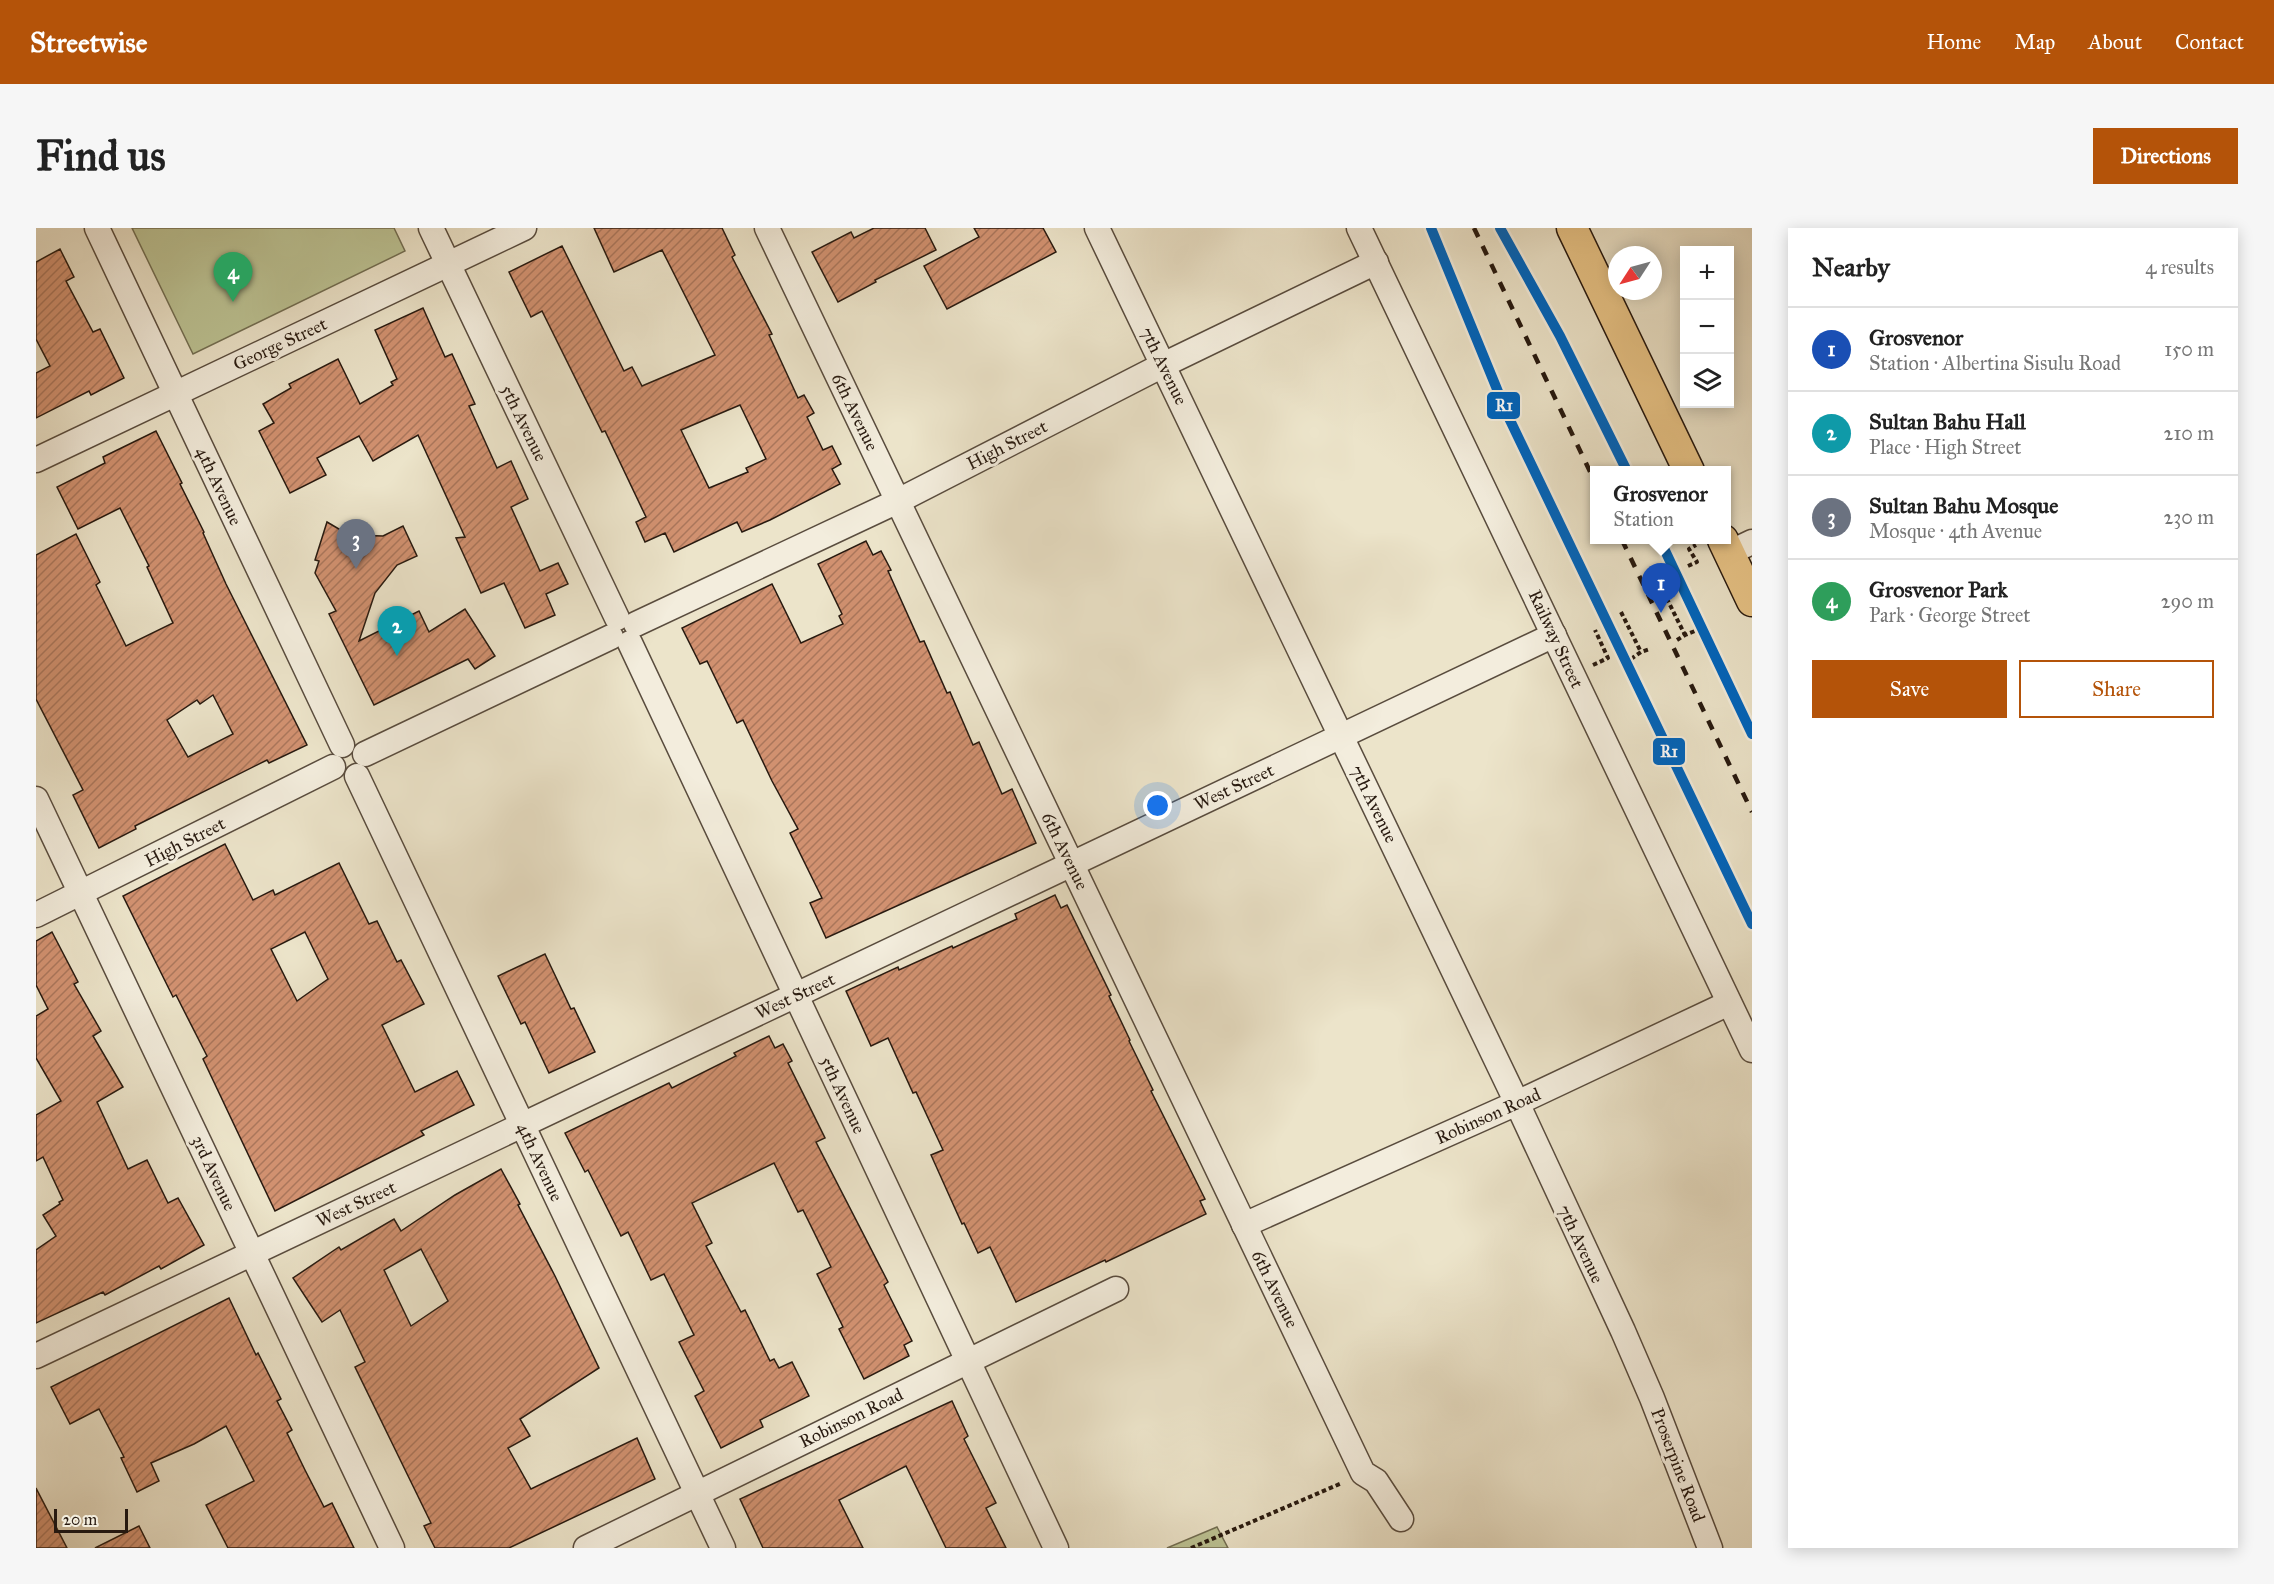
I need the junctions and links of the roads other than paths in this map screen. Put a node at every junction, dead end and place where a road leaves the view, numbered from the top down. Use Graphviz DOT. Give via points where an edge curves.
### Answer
graph roads {
  1 [pos="97,228"];
  2 [pos="431,228"];
  3 [pos="524,228"];
  4 [pos="766,228"];
  5 [pos="1097,228"];
  6 [pos="1359,228"];
  7 [pos="1572,228"];
  8 [pos="1376,262"];
  9 [pos="448,264"];
  10 [pos="1163,365"];
  11 [pos="176,394"];
  12 [pos="36,460"];
  13 [pos="1687,466"];
  14 [pos="897,501"];
  15 [pos="1726,545"];
  16 [pos="1752,601"];
  17 [pos="623,630"];
  18 [pos="1554,635"];
  19 [pos="1341,736"];
  20 [pos="342,745"];
  21 [pos="361,765"];
  22 [pos="333,767"];
  23 [pos="36,799"];
  24 [pos="1071,864"];
  25 [pos="81,894"];
  26 [pos="36,915"];
  27 [pos="795,995"];
  28 [pos="1730,1003"];
  29 [pos="1752,1050"];
  30 [pos="1517,1103"];
  31 [pos="523,1125"];
  32 [pos="1244,1225"];
  33 [pos="252,1254"];
  34 [pos="1116,1289"];
  35 [pos="36,1356"];
  36 [pos="968,1361"];
  37 [pos="1645,1383"];
  38 [pos="698,1494"];
  39 [pos="1401,1519"];
  40 [pos="392,1548"];
  41 [pos="586,1548"];
  42 [pos="723,1548"];
  43 [pos="1056,1548"];
  44 [pos="1710,1548"];
  1 -- 11 [label="street, 4th Avenue"];
  2 -- 9 [label="street, 5th Avenue"];
  3 -- 9 [label="street, George Street"];
  4 -- 14 [label="street, 6th Avenue"];
  5 -- 10 [label="street, 7th Avenue"];
  6 -- 8 [label="street, Railway Street"];
  7 -- 13 [label="main road"];
  8 -- 10 [label="street, High Street"];
  8 -- 18 [label="street, Railway Street"];
  9 -- 11 [label="street, George Street"];
  9 -- 17 [label="street, 5th Avenue"];
  10 -- 14 [label="street, High Street"];
  10 -- 19 [label="street, 7th Avenue"];
  11 -- 12 [label="street, George Street"];
  11 -- 20 [label="street, 4th Avenue"];
  14 -- 17 [label="street, High Street"];
  14 -- 24 [label="street, 6th Avenue"];
  15 -- 16 [label="main road"];
  17 -- 21 [label="street, High Street"];
  17 -- 27 [label="street, 5th Avenue"];
  18 -- 19 [label="street, West Street"];
  18 -- 28 [label="street, Railway Street"];
  19 -- 24 [label="street, West Street"];
  19 -- 30 [label="street, 7th Avenue"];
  20 -- 21 [label="street" via="356,744"];
  20 -- 22 [label="street" via="333,754"];
  21 -- 22 [label="street" via="344,777"];
  21 -- 31 [label="street, 4th Avenue"];
  22 -- 25 [label="street, High Street"];
  23 -- 25 [label="street, 3rd Avenue"];
  24 -- 27 [label="street, West Street"];
  24 -- 32 [label="street, 6th Avenue"];
  25 -- 26 [label="street, High Street"];
  25 -- 33 [label="street, 3rd Avenue"];
  27 -- 31 [label="street, West Street"];
  27 -- 36 [label="street, 5th Avenue"];
  28 -- 29 [label="street, Railway Street"];
  28 -- 30 [label="street, Robinson Road"];
  30 -- 32 [label="street, Robinson Road"];
  30 -- 37 [label="street, 7th Avenue"];
  31 -- 33 [label="street, West Street"];
  31 -- 38 [label="street, 4th Avenue"];
  32 -- 39 [label="street, 6th Avenue" via="1363,1473 1376,1481"];
  33 -- 35 [label="street, West Street"];
  33 -- 40 [label="street, 3rd Avenue"];
  34 -- 36 [label="street, Robinson Road"];
  36 -- 38 [label="street, Robinson Road"];
  36 -- 43 [label="street, 5th Avenue"];
  37 -- 44 [label="street, Proserpine Road"];
  38 -- 41 [label="street, Robinson Road"];
  38 -- 42 [label="street, 4th Avenue"];
}
